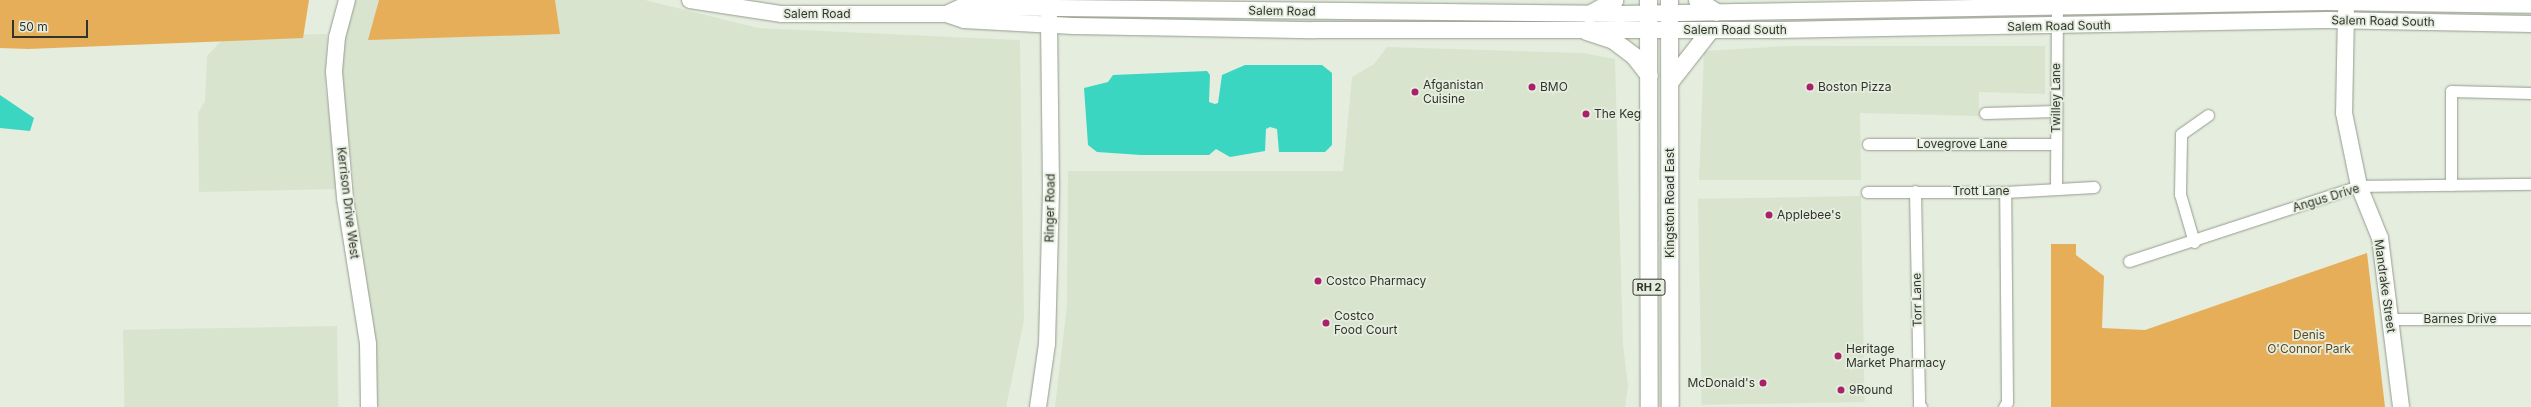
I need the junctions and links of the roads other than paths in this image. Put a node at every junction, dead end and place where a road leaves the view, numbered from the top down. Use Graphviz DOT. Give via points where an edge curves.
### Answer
graph roads {
  1 [pos="346,0"];
  2 [pos="690,0"];
  3 [pos="1696,0"];
  4 [pos="2347,1"];
  5 [pos="2531,5"];
  6 [pos="1648,6"];
  7 [pos="1617,7"];
  8 [pos="1669,7"];
  9 [pos="2057,7"];
  10 [pos="1049,8"];
  11 [pos="1716,12"];
  12 [pos="946,14"];
  13 [pos="2345,21"];
  14 [pos="1588,22"];
  15 [pos="2531,24"];
  16 [pos="1048,25"];
  17 [pos="2057,26"];
  18 [pos="1648,30"];
  19 [pos="1670,30"];
  20 [pos="1710,30"];
  21 [pos="1648,75"];
  22 [pos="1670,81"];
  23 [pos="2531,93"];
  24 [pos="2056,111"];
  25 [pos="1985,113"];
  26 [pos="2208,115"];
  27 [pos="1868,144"];
  28 [pos="2056,144"];
  29 [pos="2531,184"];
  30 [pos="2451,185"];
  31 [pos="2359,186"];
  32 [pos="2094,188"];
  33 [pos="2056,189"];
  34 [pos="1915,191"];
  35 [pos="1868,192"];
  36 [pos="2005,192"];
  37 [pos="2194,242"];
  38 [pos="2129,261"];
  39 [pos="2390,319"];
  40 [pos="2531,319"];
  41 [pos="369,407"];
  42 [pos="1038,407"];
  43 [pos="1649,407"];
  44 [pos="1670,407"];
  45 [pos="1921,407"];
  46 [pos="2004,407"];
  47 [pos="2401,407"];
  1 -- 41 [label="main road, Kerrison Drive West" via="337,37 334,72 345,198 368,344"];
  2 -- 12 [label="main road, Salem Road" via="782,14"];
  3 -- 11 [label="main road"];
  4 -- 5 [label="main road, Salem Road South"];
  4 -- 9 [label="main road, Salem Road South"];
  4 -- 13 [label="main road, Mandrake Street"];
  6 -- 7 [label="main road, Salem Road South"];
  6 -- 8 [label="main road, Salem Road South"];
  6 -- 18 [label="main road, Kingston Road East / RH 2"];
  7 -- 14 [label="main road"];
  8 -- 11 [label="main road, Salem Road South"];
  8 -- 19 [label="main road, Kingston Road East / RH 2"];
  9 -- 11 [label="main road, Salem Road South"];
  9 -- 17 [label="street, Twilley Lane"];
  10 -- 12 [label="main road, Salem Road" via="962,7"];
  10 -- 14 [label="main road, Salem Road"];
  10 -- 16 [label="main road, Ringer Road"];
  12 -- 16 [label="main road, Salem Road" via="964,20"];
  13 -- 15 [label="main road, Salem Road South"];
  13 -- 17 [label="main road, Salem Road South"];
  13 -- 31 [label="main road, Mandrake Street" via="2344,113"];
  14 -- 16 [label="main road, Salem Road" via="1314,30"];
  14 -- 18 [label="main road, Salem Road South"];
  14 -- 21 [label="main road" via="1634,56"];
  16 -- 42 [label="main road, Ringer Road" via="1051,195 1047,344"];
  17 -- 20 [label="main road, Salem Road South"];
  17 -- 24 [label="street, Twilley Lane"];
  18 -- 19 [label="main road, Salem Road South"];
  18 -- 21 [label="main road, Kingston Road East / RH 2"];
  19 -- 20 [label="main road, Salem Road South"];
  19 -- 22 [label="main road, Kingston Road East / RH 2"];
  20 -- 22 [label="main road"];
  21 -- 43 [label="main road, Kingston Road East / RH 2"];
  22 -- 44 [label="main road, Kingston Road East / RH 2"];
  23 -- 30 [label="street" via="2451,91"];
  24 -- 25 [label="street"];
  24 -- 28 [label="street, Twilley Lane"];
  26 -- 37 [label="street" via="2181,134 2180,194"];
  27 -- 28 [label="street, Lovegrove Lane"];
  28 -- 33 [label="street, Twilley Lane"];
  29 -- 30 [label="street, Angus Drive"];
  30 -- 31 [label="street, Angus Drive"];
  31 -- 37 [label="street, Angus Drive"];
  31 -- 39 [label="main road, Mandrake Street" via="2380,238"];
  32 -- 33 [label="street, Trott Lane"];
  33 -- 36 [label="street, Trott Lane"];
  34 -- 35 [label="street, Trott Lane"];
  34 -- 36 [label="street, Trott Lane"];
  34 -- 45 [label="street, Torr Lane"];
  36 -- 46 [label="street" via="2007,402"];
  37 -- 38 [label="street, Angus Drive"];
  39 -- 40 [label="street, Barnes Drive"];
  39 -- 47 [label="main road, Mandrake Street"];
}
